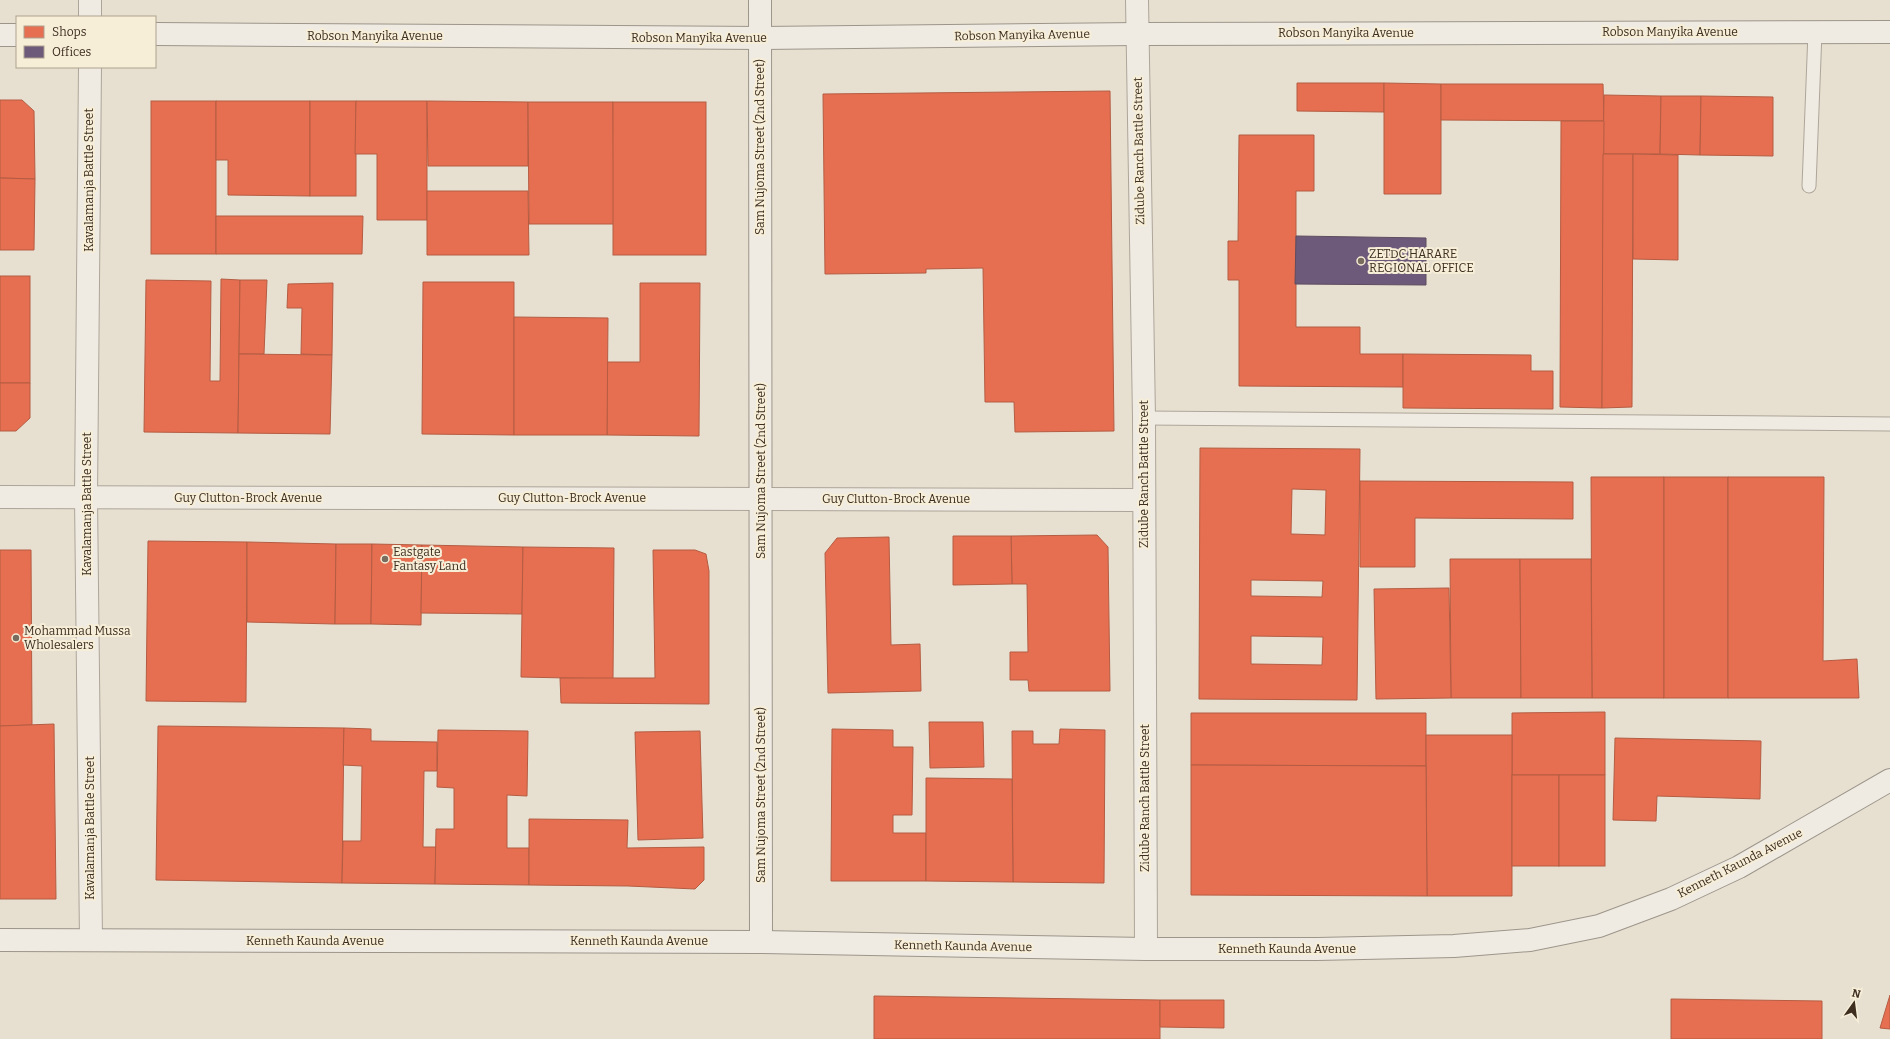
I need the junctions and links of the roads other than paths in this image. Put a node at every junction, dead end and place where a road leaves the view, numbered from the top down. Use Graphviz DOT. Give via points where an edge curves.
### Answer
graph roads {
  1 [pos="90,0"];
  2 [pos="760,0"];
  3 [pos="1137,0"];
  4 [pos="90,16"];
  5 [pos="1815,32"];
  6 [pos="1890,32"];
  7 [pos="156,34"];
  8 [pos="1137,34"];
  9 [pos="0,35"];
  10 [pos="16,35"];
  11 [pos="760,38"];
  12 [pos="90,68"];
  13 [pos="1809,186"];
  14 [pos="1144,418"];
  15 [pos="1890,424"];
  16 [pos="0,497"];
  17 [pos="86,497"];
  18 [pos="762,499"];
  19 [pos="1144,500"];
  20 [pos="1890,780"];
  21 [pos="0,940"];
  22 [pos="91,940"];
  23 [pos="761,942"];
  24 [pos="1146,949"];
  1 -- 4 [label="street"];
  2 -- 11 [label="street, Sam Nujoma Street (2nd Street)"];
  3 -- 8 [label="street, Zidube Ranch Battle Street"];
  5 -- 6 [label="street, Robson Manyika Avenue"];
  5 -- 8 [label="street, Robson Manyika Avenue"];
  5 -- 13 [label="lane"];
  7 -- 11 [label="street, Robson Manyika Avenue"];
  8 -- 11 [label="street, Robson Manyika Avenue"];
  8 -- 14 [label="street, Zidube Ranch Battle Street"];
  9 -- 10 [label="street"];
  11 -- 18 [label="street, Sam Nujoma Street (2nd Street)"];
  12 -- 17 [label="street, Kavalamanja Battle Street"];
  14 -- 15 [label="lane"];
  14 -- 19 [label="street, Zidube Ranch Battle Street"];
  16 -- 17 [label="street, Guy Clutton-Brock Avenue"];
  17 -- 18 [label="street, Guy Clutton-Brock Avenue"];
  17 -- 22 [label="street, Kavalamanja Battle Street"];
  18 -- 19 [label="street, Guy Clutton-Brock Avenue"];
  18 -- 23 [label="street, Sam Nujoma Street (2nd Street)"];
  19 -- 24 [label="street, Zidube Ranch Battle Street"];
  20 -- 24 [label="street, Kenneth Kaunda Avenue" via="1739,867 1671,899 1599,926 1530,940 1454,946"];
  21 -- 22 [label="street, Kenneth Kaunda Avenue"];
  22 -- 23 [label="street, Kenneth Kaunda Avenue"];
  23 -- 24 [label="street, Kenneth Kaunda Avenue"];
}
